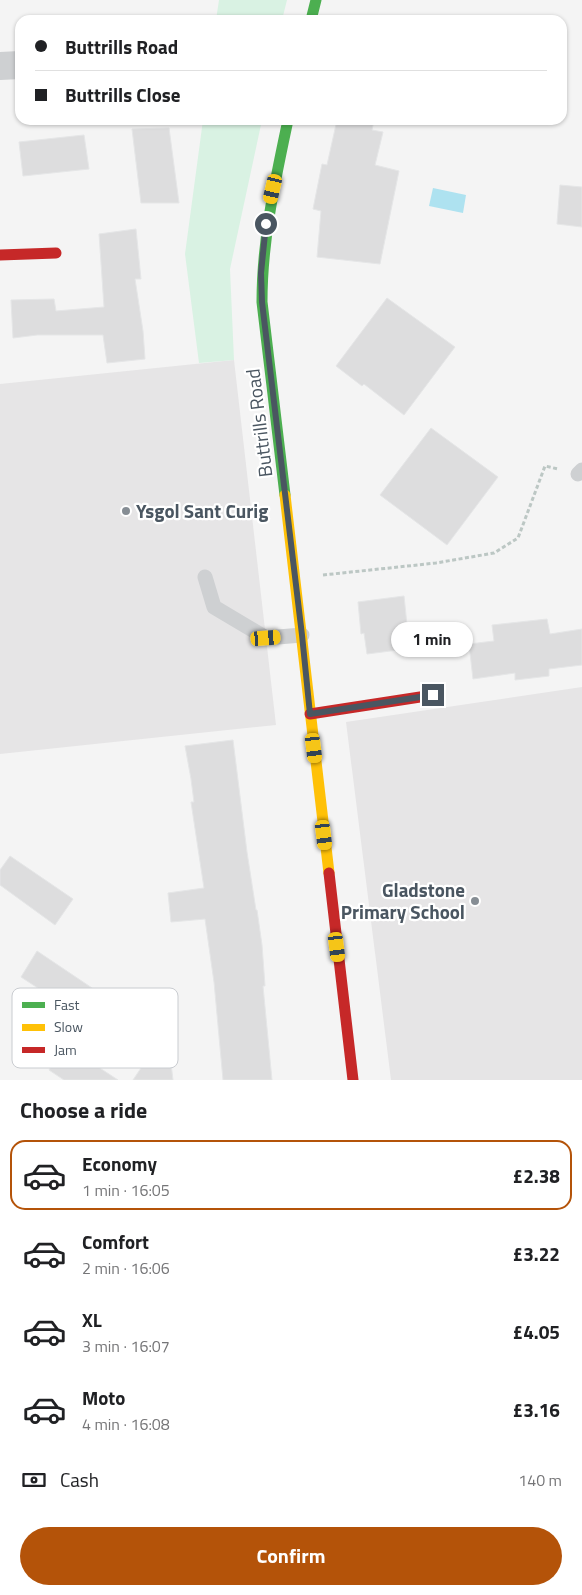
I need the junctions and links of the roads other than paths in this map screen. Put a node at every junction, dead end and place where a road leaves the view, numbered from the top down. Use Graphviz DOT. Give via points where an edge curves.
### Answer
graph roads {
  1 [pos="316,0"];
  2 [pos="312,15"];
  3 [pos="15,65"];
  4 [pos="0,66"];
  5 [pos="287,125"];
  6 [pos="56,252"];
  7 [pos="0,255"];
  8 [pos="205,577"];
  9 [pos="302,635"];
  10 [pos="433,695"];
  11 [pos="310,714"];
  12 [pos="353,1080"];
  1 -- 2 [label="street"];
  3 -- 4 [label="street"];
  5 -- 9 [label="street, Buttrills Road" via="269,207 261,273"];
  6 -- 7 [label="street"];
  8 -- 9 [label="lane" via="214,607 266,638"];
  9 -- 11 [label="street, Buttrills Road"];
  10 -- 11 [label="street"];
  11 -- 12 [label="street, Buttrills Road"];
}
